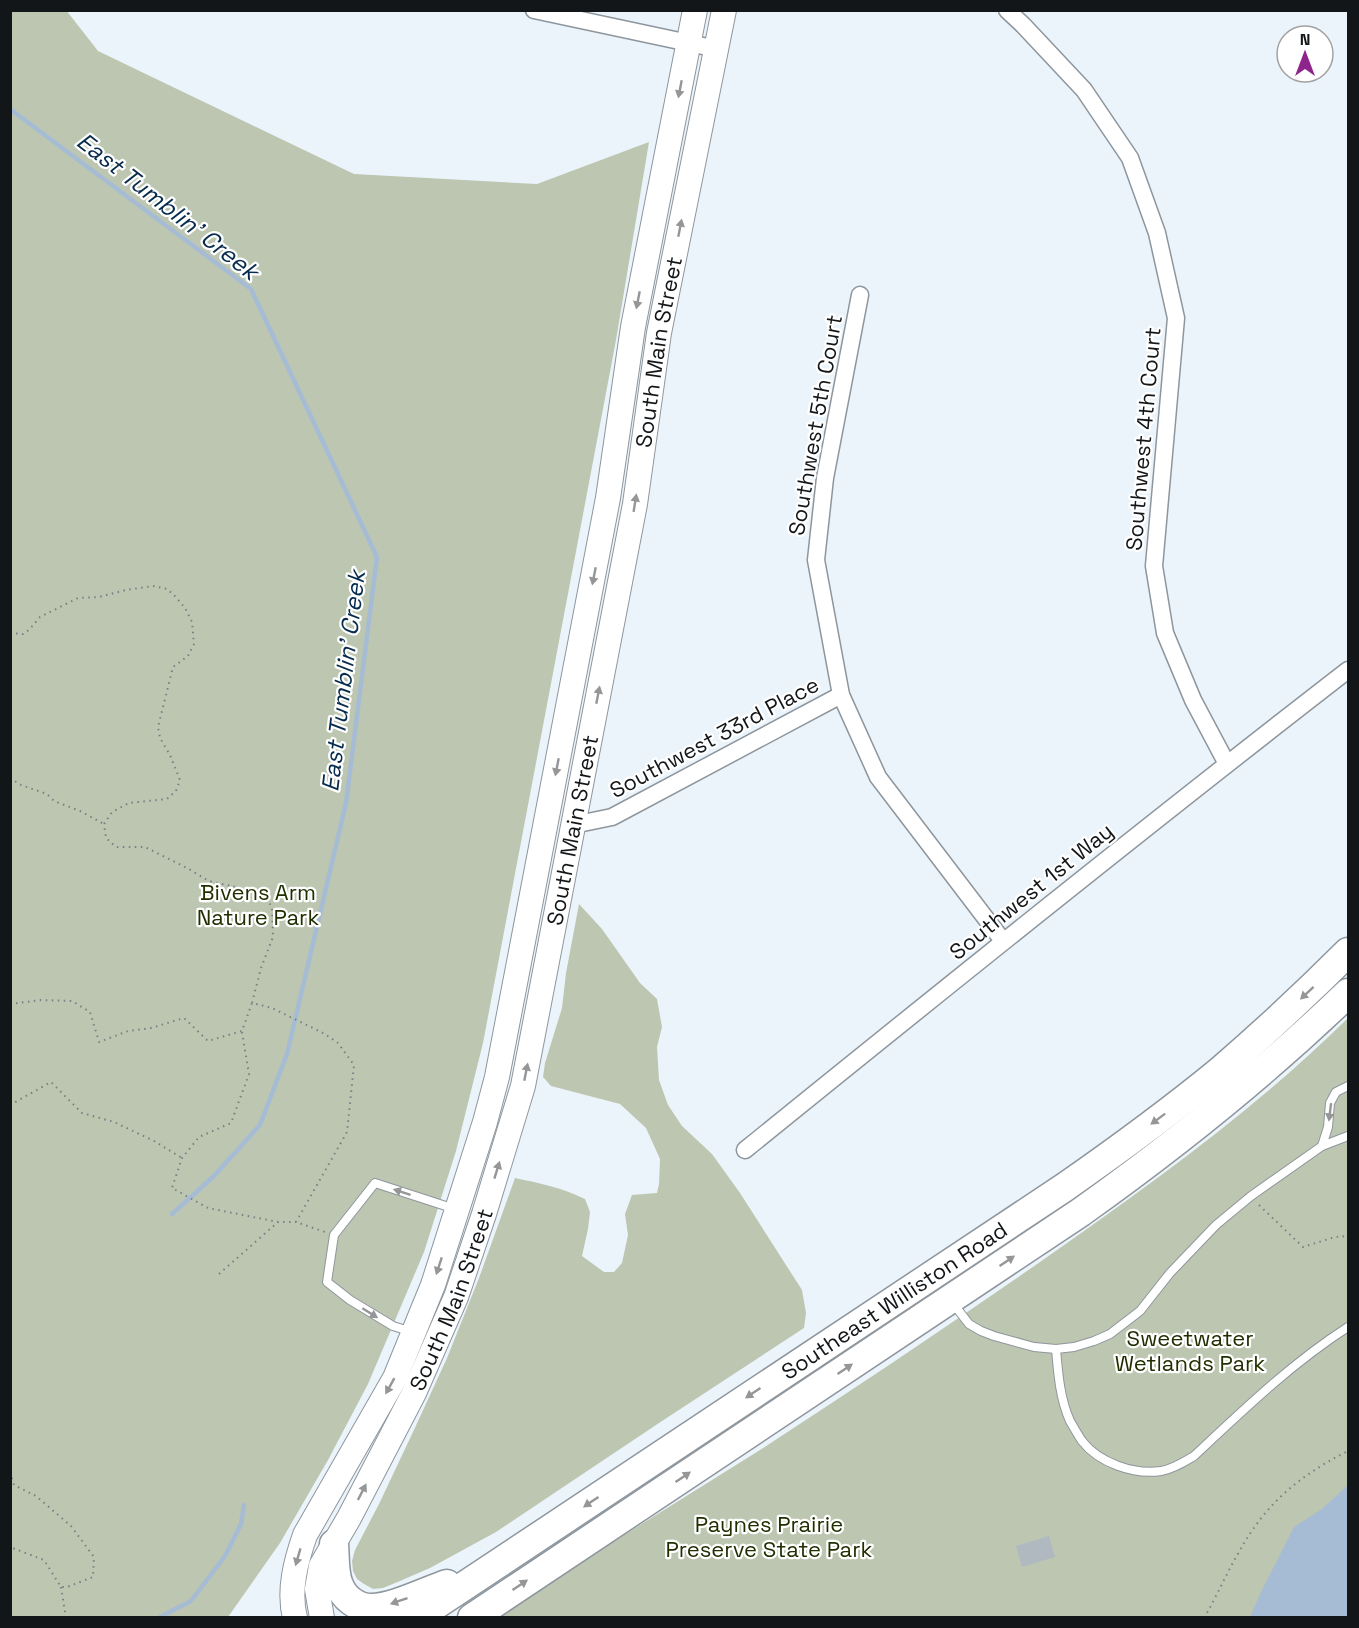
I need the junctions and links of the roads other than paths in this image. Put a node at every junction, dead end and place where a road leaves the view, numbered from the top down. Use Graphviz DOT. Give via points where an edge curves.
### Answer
graph roads {
  1 [pos="534,10"];
  2 [pos="695,10"];
  3 [pos="724,10"];
  4 [pos="1007,10"];
  5 [pos="689,43"];
  6 [pos="717,49"];
  7 [pos="860,295"];
  8 [pos="1348,670"];
  9 [pos="840,695"];
  10 [pos="1227,764"];
  11 [pos="546,821"];
  12 [pos="573,825"];
  13 [pos="1003,941"];
  14 [pos="1348,952"];
  15 [pos="1348,993"];
  16 [pos="1348,1086"];
  17 [pos="485,1122"];
  18 [pos="510,1128"];
  19 [pos="1348,1136"];
  20 [pos="1322,1146"];
  21 [pos="745,1150"];
  22 [pos="458,1210"];
  23 [pos="931,1275"];
  24 [pos="950,1300"];
  25 [pos="444,1324"];
  26 [pos="1348,1327"];
  27 [pos="412,1332"];
  28 [pos="1056,1349"];
  29 [pos="334,1544"];
  30 [pos="494,1567"];
  31 [pos="295,1617"];
  32 [pos="322,1617"];
  33 [pos="416,1617"];
  34 [pos="472,1617"];
  1 -- 5 [label="street"];
  2 -- 5 [label="main road, South Main Street"];
  3 -- 6 [label="main road, South Main Street"];
  4 -- 10 [label="street, Southwest 4th Court" via="1084,90 1130,158 1157,233 1176,318 1154,566 1165,633 1193,700"];
  5 -- 6 [label="street"];
  5 -- 11 [label="main road, South Main Street, one-way" via="633,327 608,498"];
  12 -- 6 [label="main road, South Main Street, one-way" via="635,504 659,333"];
  7 -- 9 [label="street, Southwest 5th Court" via="825,478 816,560"];
  8 -- 10 [label="street, Southwest 1st Way"];
  9 -- 12 [label="street, Southwest 33rd Place" via="612,817"];
  9 -- 13 [label="street, Southwest 5th Court" via="878,777"];
  10 -- 13 [label="street, Southwest 1st Way"];
  11 -- 12 [label="main road"];
  11 -- 17 [label="main road, South Main Street"];
  18 -- 12 [label="main road, South Main Street, one-way" via="523,1086"];
  13 -- 21 [label="street, Southwest 1st Way"];
  14 -- 23 [label="highway, Southeast Williston Road, one-way" via="1268,1029 1175,1106 1065,1187"];
  24 -- 15 [label="highway, Southeast Williston Road, one-way" via="1149,1163 1276,1060"];
  16 -- 20 [label="lane, one-way" via="1336,1092 1330,1103"];
  17 -- 18 [label="main road"];
  17 -- 22 [label="main road, South Main Street"];
  25 -- 18 [label="main road, South Main Street, one-way"];
  19 -- 20 [label="lane"];
  20 -- 28 [label="lane" via="1216,1225 1140,1311 1110,1334"];
  22 -- 27 [label="main road, South Main Street, one-way" via="433,1285"];
  22 -- 27 [label="lane, one-way" via="375,1183 334,1235 327,1282 393,1326"];
  23 -- 24 [label="highway"];
  23 -- 30 [label="highway, Southeast Williston Road, one-way"];
  24 -- 28 [label="lane" via="969,1324 981,1331 1034,1347"];
  34 -- 24 [label="highway, Southeast Williston Road, one-way"];
  25 -- 27 [label="main road"];
  29 -- 25 [label="main road, South Main Street, one-way" via="414,1393"];
  26 -- 28 [label="lane" via="1279,1378 1194,1456 1178,1465 1143,1472 1120,1467 1083,1442 1063,1399"];
  27 -- 31 [label="main road, South Main Street, one-way" via="394,1378 305,1535 296,1562"];
  30 -- 29 [label="highway, one-way" via="370,1608 356,1604 341,1589"];
  29 -- 32 [label="main road, South Main Street" via="321,1566 317,1588"];
  30 -- 33 [label="highway, Southeast Williston Road"];
}
